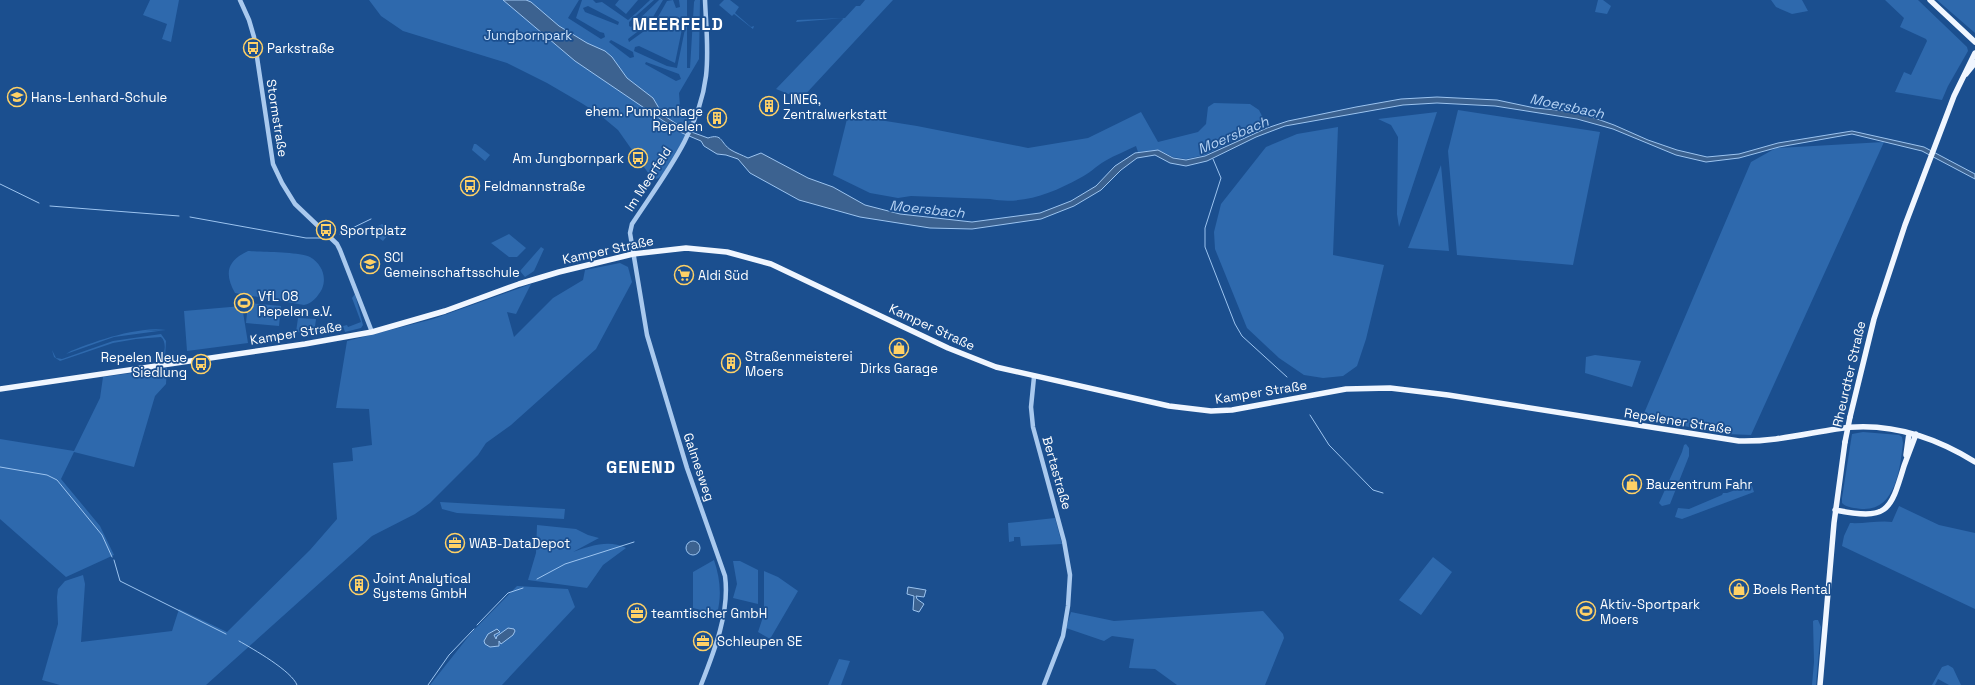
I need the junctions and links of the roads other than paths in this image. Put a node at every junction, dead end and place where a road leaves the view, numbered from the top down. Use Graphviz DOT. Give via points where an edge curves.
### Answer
graph roads {
  1 [pos="240,0"];
  2 [pos="705,0"];
  3 [pos="1930,0"];
  4 [pos="1975,42"];
  5 [pos="1975,53"];
  6 [pos="1975,63"];
  7 [pos="1960,82"];
  8 [pos="633,254"];
  9 [pos="372,332"];
  10 [pos="1034,377"];
  11 [pos="1371,387"];
  12 [pos="0,389"];
  13 [pos="1912,433"];
  14 [pos="1975,462"];
  15 [pos="1835,510"];
  16 [pos="701,685"];
  17 [pos="1044,685"];
  18 [pos="1820,685"];
  1 -- 9 [label="street, Stormstraße" via="254,37 273,164 295,204 337,244"];
  2 -- 8 [label="street, Im Meerfeld" via="706,76 702,100 686,138 631,227"];
  3 -- 4 [label="main road"];
  5 -- 7 [label="main road, Rheurdter Straße"];
  6 -- 7 [label="main road, Rheurdter Straße"];
  7 -- 15 [label="main road, Rheurdter Straße, bridge" via="1928,164 1874,320 1850,417"];
  8 -- 9 [label="main road, Kamper Straße" via="538,278 445,311"];
  8 -- 10 [label="main road, Kamper Straße" via="686,248 727,252 758,259 796,274 966,356"];
  8 -- 16 [label="street, Galmesweg" via="653,356 687,468 725,576 722,621"];
  9 -- 12 [label="main road, Kamper Straße"];
  10 -- 11 [label="main road, Kamper Straße" via="1169,406 1211,411 1255,406 1330,391"];
  10 -- 17 [label="street, Bertastraße" via="1031,407 1033,426 1062,534 1070,575 1068,606 1062,636"];
  11 -- 13 [label="main road, Repelener Straße" via="1448,395 1739,441 1787,438 1859,427"];
  13 -- 14 [label="main road, Repelener Straße" via="1943,443"];
  13 -- 15 [label="main road" via="1895,498 1883,510 1872,513 1856,514"];
  15 -- 18 [label="main road, Rheurdter Straße"];
}
